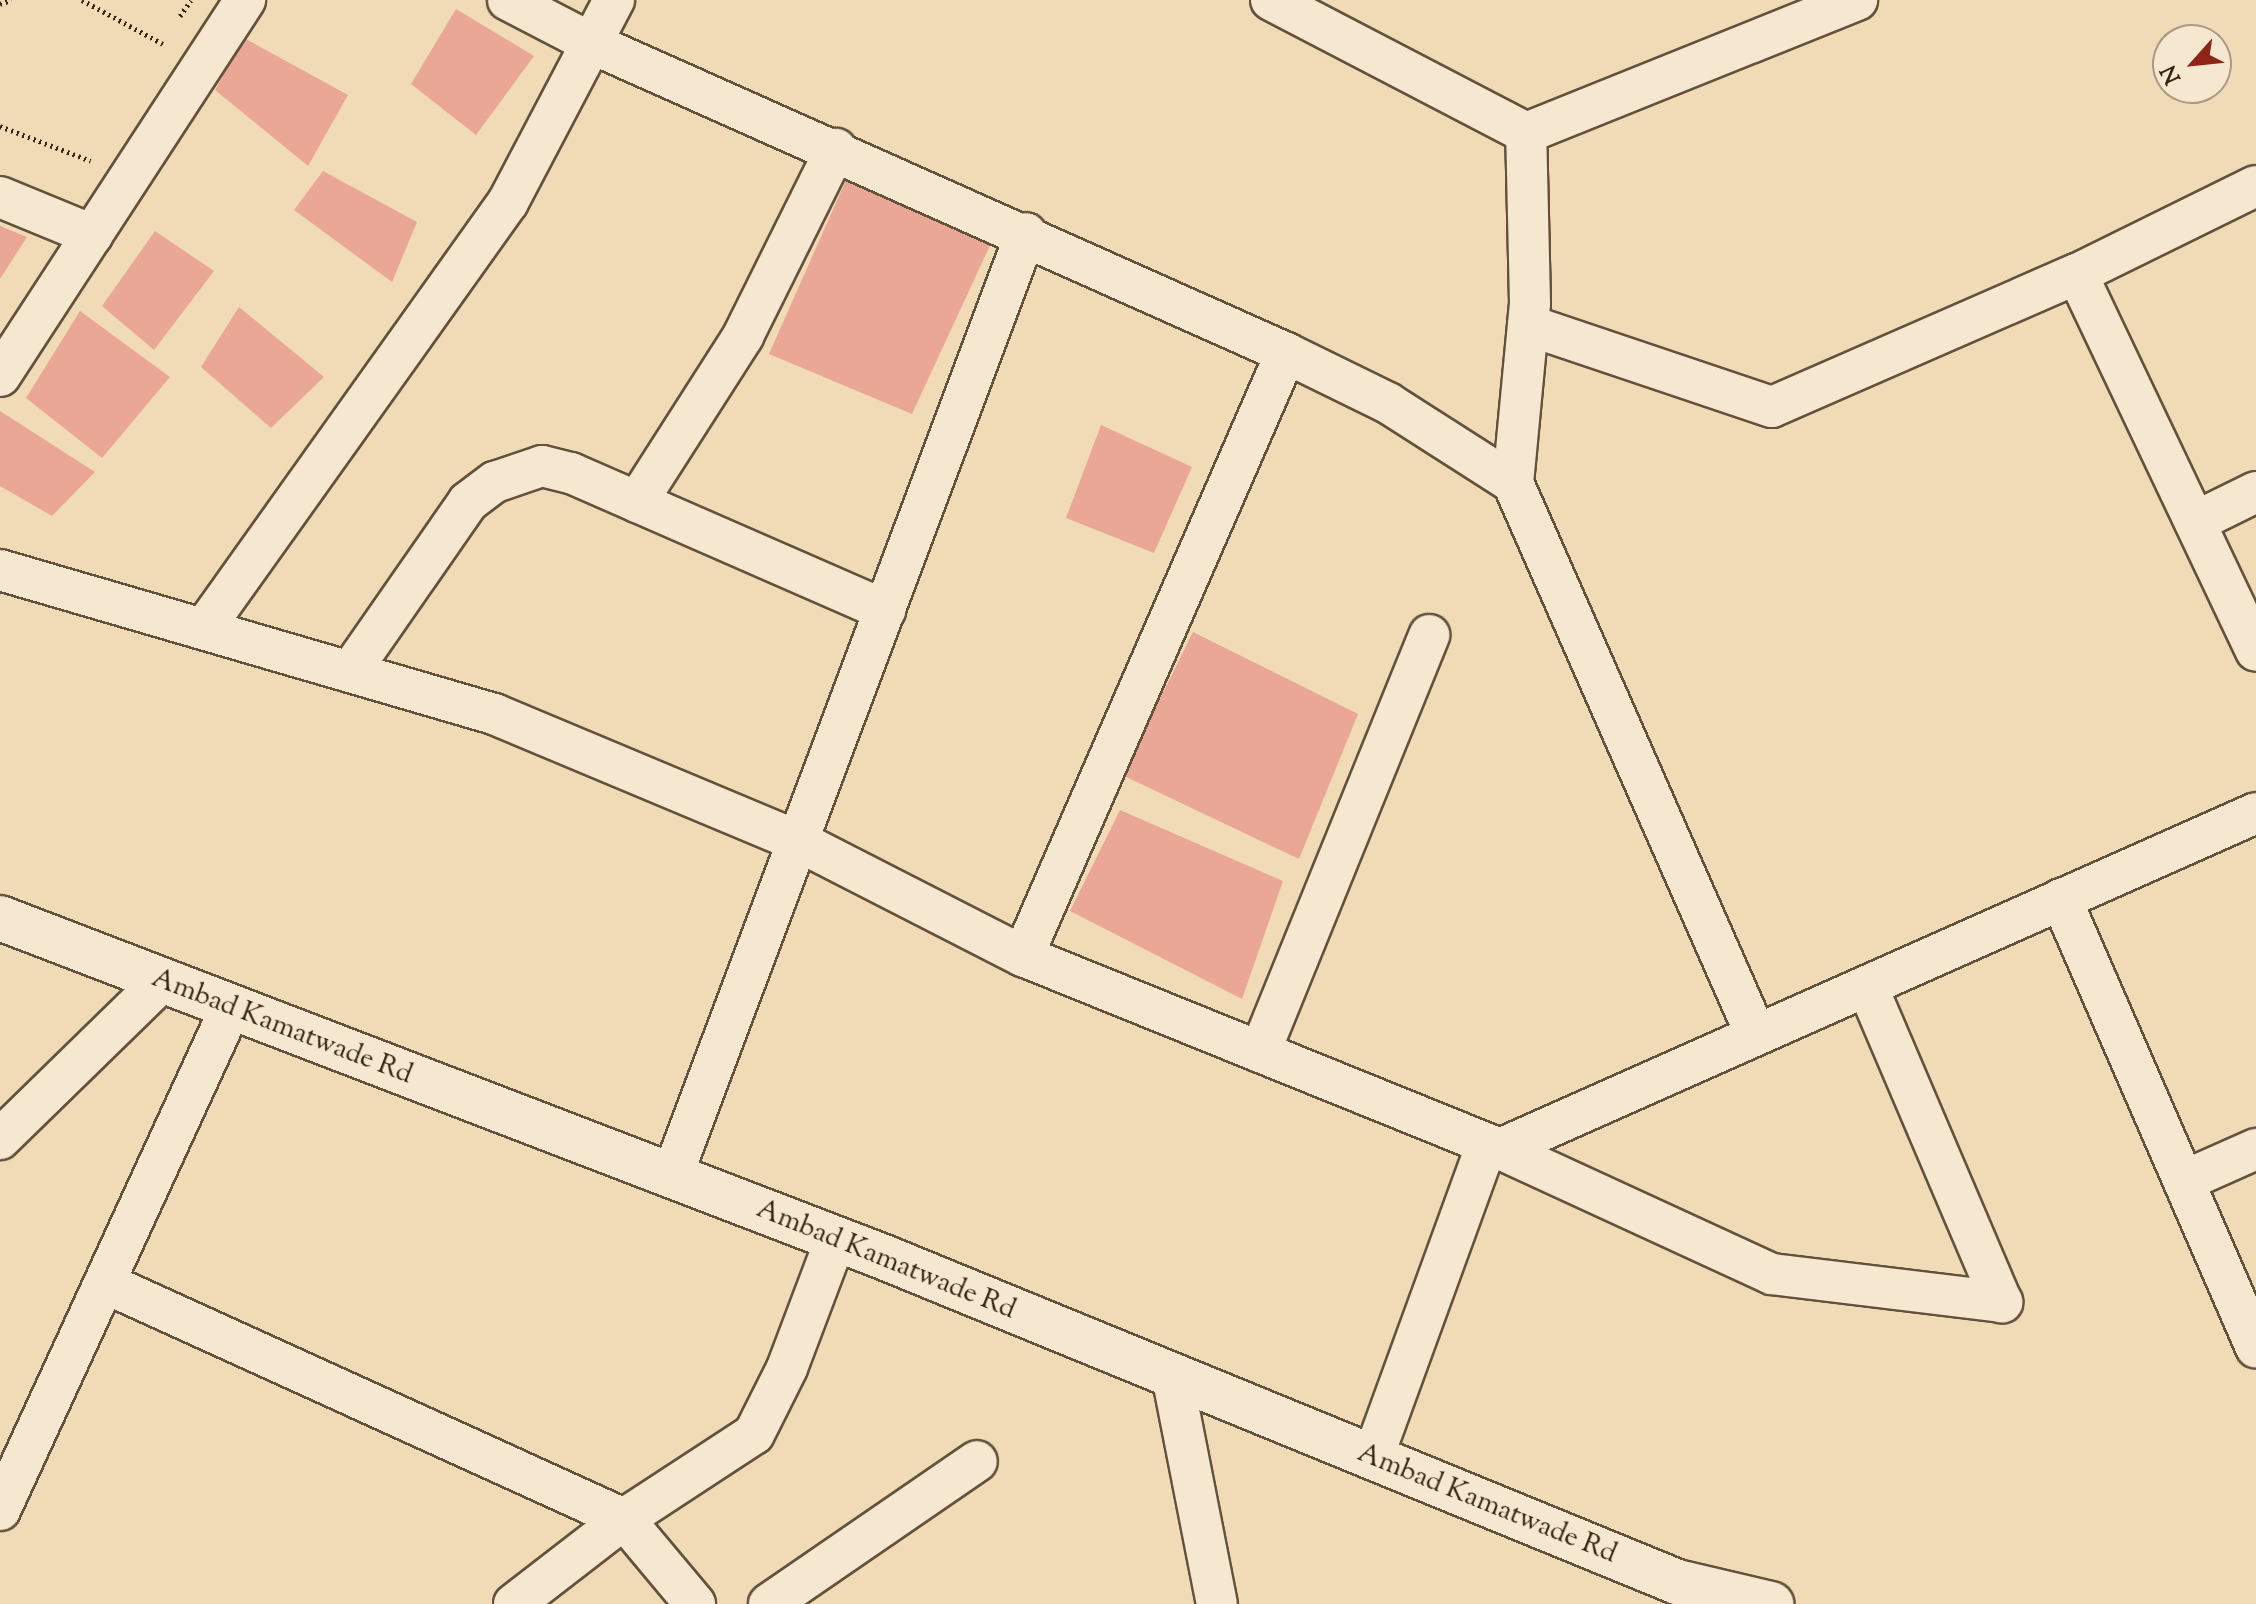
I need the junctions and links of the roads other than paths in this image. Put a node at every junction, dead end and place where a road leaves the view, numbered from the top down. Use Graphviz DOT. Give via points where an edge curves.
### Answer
graph roads {
  1 [pos="245,0"];
  2 [pos="508,0"];
  3 [pos="614,0"];
  4 [pos="1271,0"];
  5 [pos="1857,0"];
  6 [pos="591,43"];
  7 [pos="1526,133"];
  8 [pos="836,149"];
  9 [pos="2256,186"];
  10 [pos="0,197"];
  11 [pos="1026,233"];
  12 [pos="92,235"];
  13 [pos="2077,274"];
  14 [pos="1528,325"];
  15 [pos="1286,353"];
  16 [pos="0,376"];
  17 [pos="1513,483"];
  18 [pos="2256,492"];
  19 [pos="637,502"];
  20 [pos="2195,522"];
  21 [pos="0,570"];
  22 [pos="885,610"];
  23 [pos="205,627"];
  24 [pos="1429,635"];
  25 [pos="2256,651"];
  26 [pos="352,669"];
  27 [pos="2256,813"];
  28 [pos="798,841"];
  29 [pos="2061,899"];
  30 [pos="0,918"];
  31 [pos="1023,956"];
  32 [pos="161,982"];
  33 [pos="1867,986"];
  34 [pos="231,1007"];
  35 [pos="1756,1035"];
  36 [pos="1260,1052"];
  37 [pos="0,1139"];
  38 [pos="1493,1147"];
  39 [pos="2256,1149"];
  40 [pos="672,1176"];
  41 [pos="2184,1181"];
  42 [pos="836,1238"];
  43 [pos="105,1283"];
  44 [pos="2256,1347"];
  45 [pos="1172,1375"];
  46 [pos="1373,1457"];
  47 [pos="977,1461"];
  48 [pos="0,1510"];
  49 [pos="624,1519"];
  50 [pos="514,1604"];
  51 [pos="695,1604"];
  52 [pos="769,1604"];
  53 [pos="1217,1604"];
  54 [pos="1771,1604"];
  1 -- 12 [label="street"];
  2 -- 6 [label="street"];
  3 -- 6 [label="street"];
  4 -- 7 [label="street"];
  5 -- 7 [label="street"];
  6 -- 8 [label="street"];
  6 -- 23 [label="street" via="508,202"];
  7 -- 14 [label="street"];
  8 -- 11 [label="street"];
  8 -- 19 [label="street" via="743,336"];
  9 -- 13 [label="street"];
  10 -- 12 [label="street"];
  11 -- 15 [label="street"];
  11 -- 22 [label="street"];
  12 -- 16 [label="street"];
  13 -- 14 [label="street" via="1772,407"];
  13 -- 20 [label="street"];
  14 -- 17 [label="street"];
  15 -- 17 [label="street" via="1388,403"];
  15 -- 31 [label="street"];
  17 -- 35 [label="street"];
  18 -- 20 [label="street"];
  19 -- 22 [label="street"];
  19 -- 26 [label="street" via="542,466 495,482 468,502"];
  20 -- 25 [label="street"];
  21 -- 23 [label="street"];
  22 -- 28 [label="street"];
  23 -- 26 [label="street"];
  24 -- 36 [label="street"];
  26 -- 28 [label="street" via="494,714"];
  27 -- 29 [label="street"];
  28 -- 31 [label="street"];
  28 -- 40 [label="street"];
  29 -- 33 [label="street"];
  29 -- 41 [label="street"];
  30 -- 32 [label="street, Ambad Kamatwade Rd"];
  31 -- 36 [label="street"];
  32 -- 34 [label="street, Ambad Kamatwade Rd"];
  32 -- 37 [label="street"];
  33 -- 35 [label="street"];
  33 -- 38 [label="street" via="2002,1302 1772,1274"];
  34 -- 40 [label="street, Ambad Kamatwade Rd"];
  34 -- 43 [label="street"];
  35 -- 38 [label="street"];
  36 -- 38 [label="street"];
  38 -- 46 [label="street"];
  39 -- 41 [label="street"];
  40 -- 42 [label="street, Ambad Kamatwade Rd"];
  41 -- 44 [label="street"];
  42 -- 45 [label="street, Ambad Kamatwade Rd"];
  42 -- 49 [label="street" via="787,1368 754,1434"];
  43 -- 48 [label="street"];
  43 -- 49 [label="street"];
  45 -- 46 [label="street, Ambad Kamatwade Rd"];
  45 -- 53 [label="street"];
  46 -- 54 [label="street, Ambad Kamatwade Rd" via="1677,1582"];
  47 -- 52 [label="street"];
  49 -- 50 [label="street"];
  49 -- 51 [label="street"];
}
